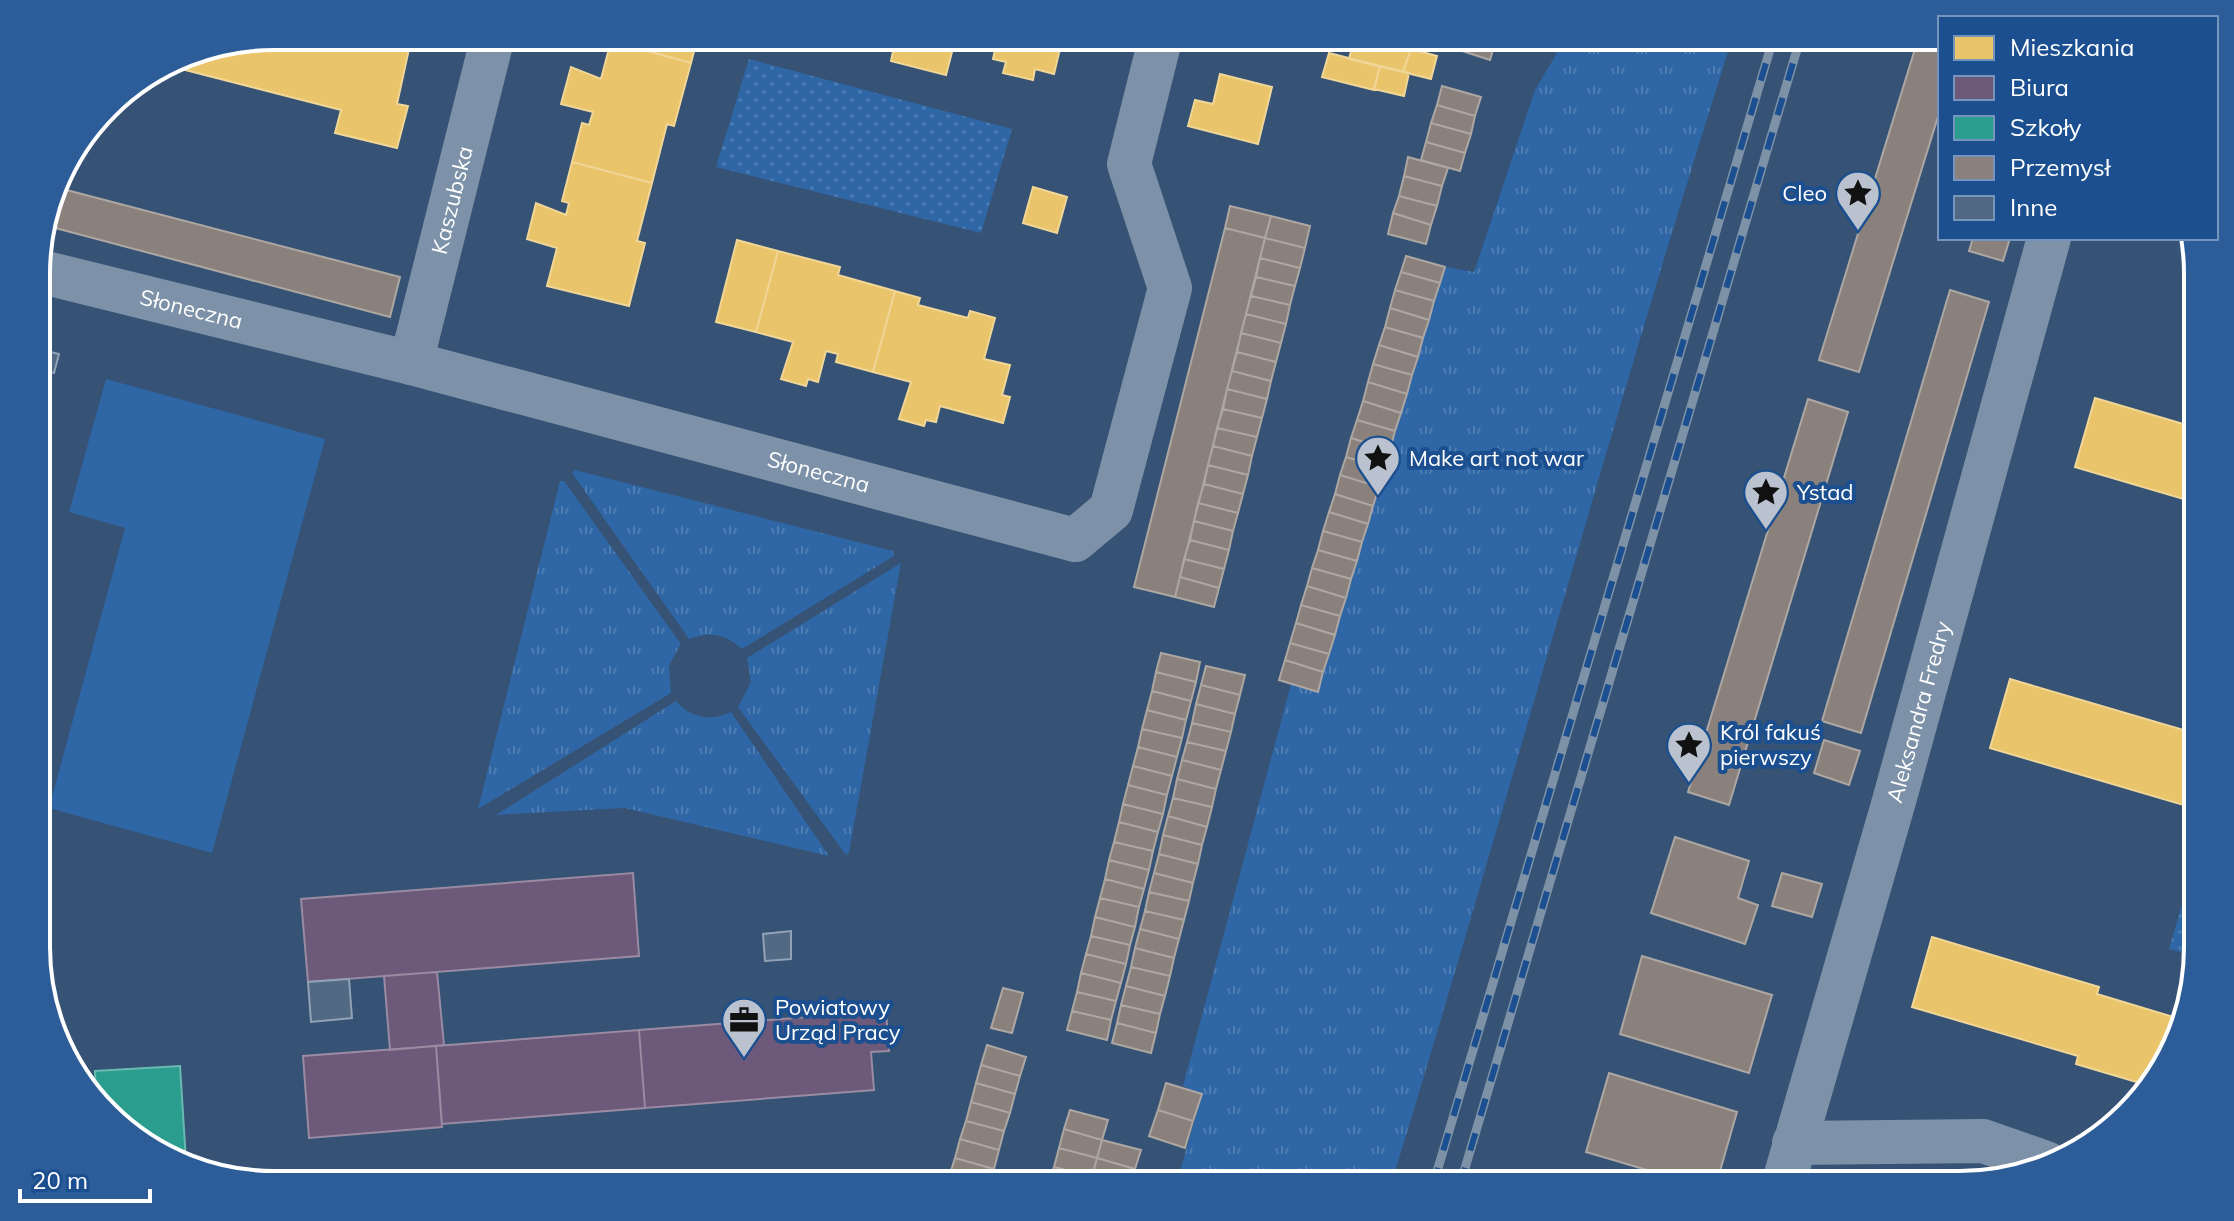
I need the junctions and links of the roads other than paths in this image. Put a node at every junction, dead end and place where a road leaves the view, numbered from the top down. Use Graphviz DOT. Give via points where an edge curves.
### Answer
graph roads {
  1 [pos="489,50"];
  2 [pos="1158,50"];
  3 [pos="2048,240"];
  4 [pos="50,274"];
  5 [pos="411,363"];
  6 [pos="1794,1143"];
  7 [pos="2033,1159"];
  8 [pos="1787,1171"];
  1 -- 5 [label="street, Kaszubska"];
  2 -- 5 [label="street, Słoneczna" via="1129,164 1170,288 1111,510 1075,540"];
  3 -- 6 [label="street, Aleksandra Fredry"];
  4 -- 5 [label="street, Słoneczna"];
  6 -- 7 [label="street" via="1983,1141"];
  6 -- 8 [label="street, Aleksandra Fredry"];
}
